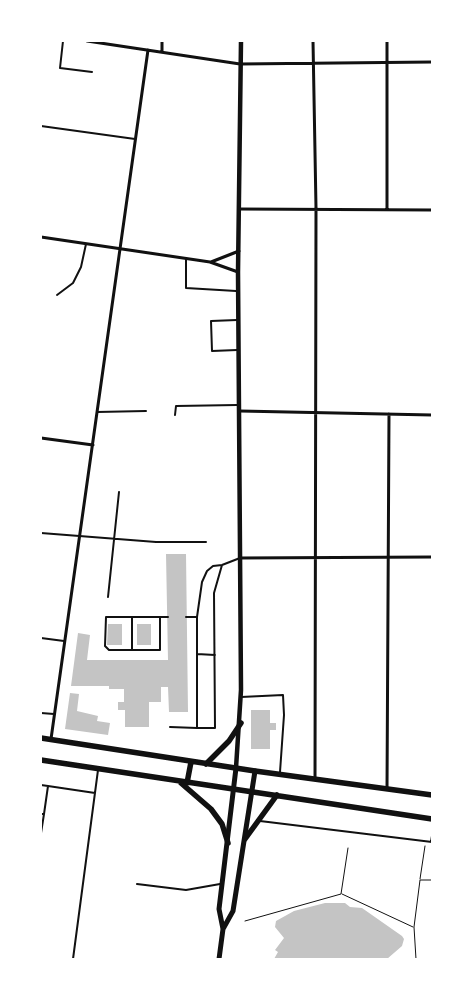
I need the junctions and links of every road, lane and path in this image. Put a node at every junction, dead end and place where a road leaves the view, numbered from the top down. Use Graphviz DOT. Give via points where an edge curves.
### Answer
graph roads {
  1 [pos="62,41"];
  2 [pos="87,41"];
  3 [pos="162,41"];
  4 [pos="241,41"];
  5 [pos="313,41"];
  6 [pos="387,41"];
  7 [pos="91,42"];
  8 [pos="148,50"];
  9 [pos="162,52"];
  10 [pos="387,62"];
  11 [pos="432,62"];
  12 [pos="313,63"];
  13 [pos="240,64"];
  14 [pos="92,72"];
  15 [pos="41,126"];
  16 [pos="135,139"];
  17 [pos="316,208"];
  18 [pos="239,209"];
  19 [pos="387,210"];
  20 [pos="432,210"];
  21 [pos="41,237"];
  22 [pos="86,244"];
  23 [pos="119,249"];
  24 [pos="239,251"];
  25 [pos="186,258"];
  26 [pos="210,262"];
  27 [pos="238,272"];
  28 [pos="238,292"];
  29 [pos="57,295"];
  30 [pos="239,320"];
  31 [pos="240,350"];
  32 [pos="240,404"];
  33 [pos="146,411"];
  34 [pos="240,411"];
  35 [pos="97,412"];
  36 [pos="316,413"];
  37 [pos="389,414"];
  38 [pos="432,414"];
  39 [pos="175,415"];
  40 [pos="41,438"];
  41 [pos="93,445"];
  42 [pos="119,492"];
  43 [pos="41,533"];
  44 [pos="80,536"];
  45 [pos="113,539"];
  46 [pos="206,542"];
  47 [pos="314,557"];
  48 [pos="389,557"];
  49 [pos="432,557"];
  50 [pos="240,558"];
  51 [pos="222,565"];
  52 [pos="108,597"];
  53 [pos="160,617"];
  54 [pos="168,617"];
  55 [pos="186,617"];
  56 [pos="197,617"];
  57 [pos="132,618"];
  58 [pos="41,638"];
  59 [pos="65,641"];
  60 [pos="132,650"];
  61 [pos="197,654"];
  62 [pos="215,655"];
  63 [pos="241,697"];
  64 [pos="41,713"];
  65 [pos="55,715"];
  66 [pos="241,723"];
  67 [pos="170,727"];
  68 [pos="197,728"];
  69 [pos="41,738"];
  70 [pos="51,739"];
  71 [pos="41,760"];
  72 [pos="191,762"];
  73 [pos="206,764"];
  74 [pos="236,768"];
  75 [pos="98,769"];
  76 [pos="255,771"];
  77 [pos="280,775"];
  78 [pos="315,780"];
  79 [pos="180,781"];
  80 [pos="187,783"];
  81 [pos="41,785"];
  82 [pos="48,786"];
  83 [pos="233,789"];
  84 [pos="387,789"];
  85 [pos="252,792"];
  86 [pos="96,793"];
  87 [pos="277,795"];
  88 [pos="432,795"];
  89 [pos="42,814"];
  90 [pos="432,819"];
  91 [pos="257,821"];
  92 [pos="41,833"];
  93 [pos="432,836"];
  94 [pos="245,840"];
  95 [pos="425,842"];
  96 [pos="431,842"];
  97 [pos="228,843"];
  98 [pos="348,848"];
  99 [pos="420,880"];
  100 [pos="432,880"];
  101 [pos="222,883"];
  102 [pos="137,884"];
  103 [pos="342,894"];
  104 [pos="245,920"];
  105 [pos="414,927"];
  106 [pos="223,929"];
  107 [pos="73,959"];
  108 [pos="218,959"];
  109 [pos="416,959"];
  1 -- 14 [label="lane" via="60,68"];
  2 -- 7 [label="street"];
  3 -- 9 [label="street"];
  4 -- 13 [label="street"];
  5 -- 12 [label="street"];
  6 -- 10 [label="street"];
  7 -- 8 [label="street"];
  8 -- 9 [label="street"];
  8 -- 16 [label="street"];
  9 -- 13 [label="street"];
  10 -- 11 [label="street"];
  10 -- 12 [label="street"];
  10 -- 19 [label="street"];
  12 -- 13 [label="street"];
  12 -- 17 [label="street"];
  13 -- 18 [label="street"];
  15 -- 16 [label="lane"];
  16 -- 23 [label="street"];
  17 -- 18 [label="street"];
  17 -- 19 [label="street"];
  17 -- 36 [label="street"];
  18 -- 24 [label="street"];
  19 -- 20 [label="street"];
  21 -- 22 [label="street"];
  22 -- 23 [label="street"];
  22 -- 29 [label="lane" via="81,267 73,283"];
  23 -- 25 [label="street"];
  23 -- 35 [label="street"];
  24 -- 26 [label="street"];
  24 -- 27 [label="street"];
  25 -- 26 [label="street"];
  25 -- 28 [label="lane" via="186,288"];
  26 -- 27 [label="street"];
  27 -- 28 [label="street"];
  28 -- 30 [label="street"];
  30 -- 31 [label="street"];
  30 -- 31 [label="lane" via="211,321 212,350"];
  31 -- 32 [label="street"];
  32 -- 34 [label="street"];
  32 -- 39 [label="lane" via="176,406"];
  33 -- 35 [label="lane"];
  34 -- 36 [label="street"];
  34 -- 50 [label="street"];
  35 -- 41 [label="street"];
  36 -- 37 [label="street"];
  36 -- 47 [label="street"];
  37 -- 38 [label="street"];
  37 -- 48 [label="street"];
  40 -- 41 [label="street"];
  41 -- 44 [label="street"];
  42 -- 45 [label="lane"];
  43 -- 44 [label="lane"];
  44 -- 45 [label="lane"];
  44 -- 59 [label="street"];
  45 -- 46 [label="lane"];
  45 -- 52 [label="lane"];
  47 -- 48 [label="street"];
  47 -- 50 [label="street"];
  47 -- 78 [label="street"];
  48 -- 49 [label="street"];
  48 -- 84 [label="street"];
  50 -- 51 [label="lane"];
  50 -- 63 [label="street"];
  51 -- 56 [label="lane" via="207,571 202,582"];
  51 -- 62 [label="lane" via="214,593"];
  53 -- 54 [label="lane"];
  53 -- 57 [label="lane"];
  53 -- 60 [label="lane" via="160,650"];
  55 -- 56 [label="lane"];
  56 -- 61 [label="lane"];
  57 -- 60 [label="lane"];
  57 -- 60 [label="lane" via="106,618 105,646 109,650"];
  58 -- 59 [label="lane"];
  59 -- 65 [label="street"];
  61 -- 62 [label="lane"];
  61 -- 68 [label="lane"];
  62 -- 68 [label="lane" via="215,728"];
  63 -- 66 [label="street"];
  63 -- 77 [label="lane" via="283,695"];
  64 -- 65 [label="lane"];
  65 -- 70 [label="street"];
  66 -- 73 [label="main road" via="229,741"];
  66 -- 74 [label="street"];
  67 -- 68 [label="lane"];
  69 -- 70 [label="main road"];
  70 -- 72 [label="main road"];
  71 -- 75 [label="main road"];
  72 -- 73 [label="main road"];
  72 -- 80 [label="main road"];
  73 -- 74 [label="main road"];
  74 -- 76 [label="main road"];
  74 -- 83 [label="main road"];
  75 -- 79 [label="main road"];
  75 -- 86 [label="lane"];
  76 -- 77 [label="main road"];
  76 -- 85 [label="main road"];
  77 -- 78 [label="main road"];
  78 -- 84 [label="main road"];
  79 -- 80 [label="main road"];
  79 -- 97 [label="main road" via="211,809 222,824"];
  80 -- 83 [label="main road"];
  81 -- 82 [label="lane"];
  82 -- 86 [label="lane"];
  82 -- 89 [label="lane"];
  83 -- 85 [label="main road"];
  83 -- 97 [label="main road"];
  84 -- 88 [label="main road"];
  85 -- 87 [label="main road"];
  85 -- 94 [label="main road"];
  86 -- 107 [label="lane"];
  87 -- 90 [label="main road"];
  87 -- 91 [label="main road"];
  89 -- 92 [label="lane"];
  91 -- 94 [label="main road"];
  91 -- 95 [label="lane"];
  93 -- 96 [label="lane"];
  94 -- 106 [label="main road" via="233,911"];
  95 -- 96 [label="lane"];
  95 -- 99 [label="path"];
  97 -- 101 [label="main road"];
  98 -- 103 [label="path"];
  99 -- 100 [label="path"];
  99 -- 105 [label="path"];
  101 -- 102 [label="lane" via="186,890"];
  101 -- 106 [label="main road" via="219,909"];
  103 -- 104 [label="path"];
  103 -- 105 [label="path"];
  105 -- 109 [label="path"];
  106 -- 108 [label="main road"];
}
